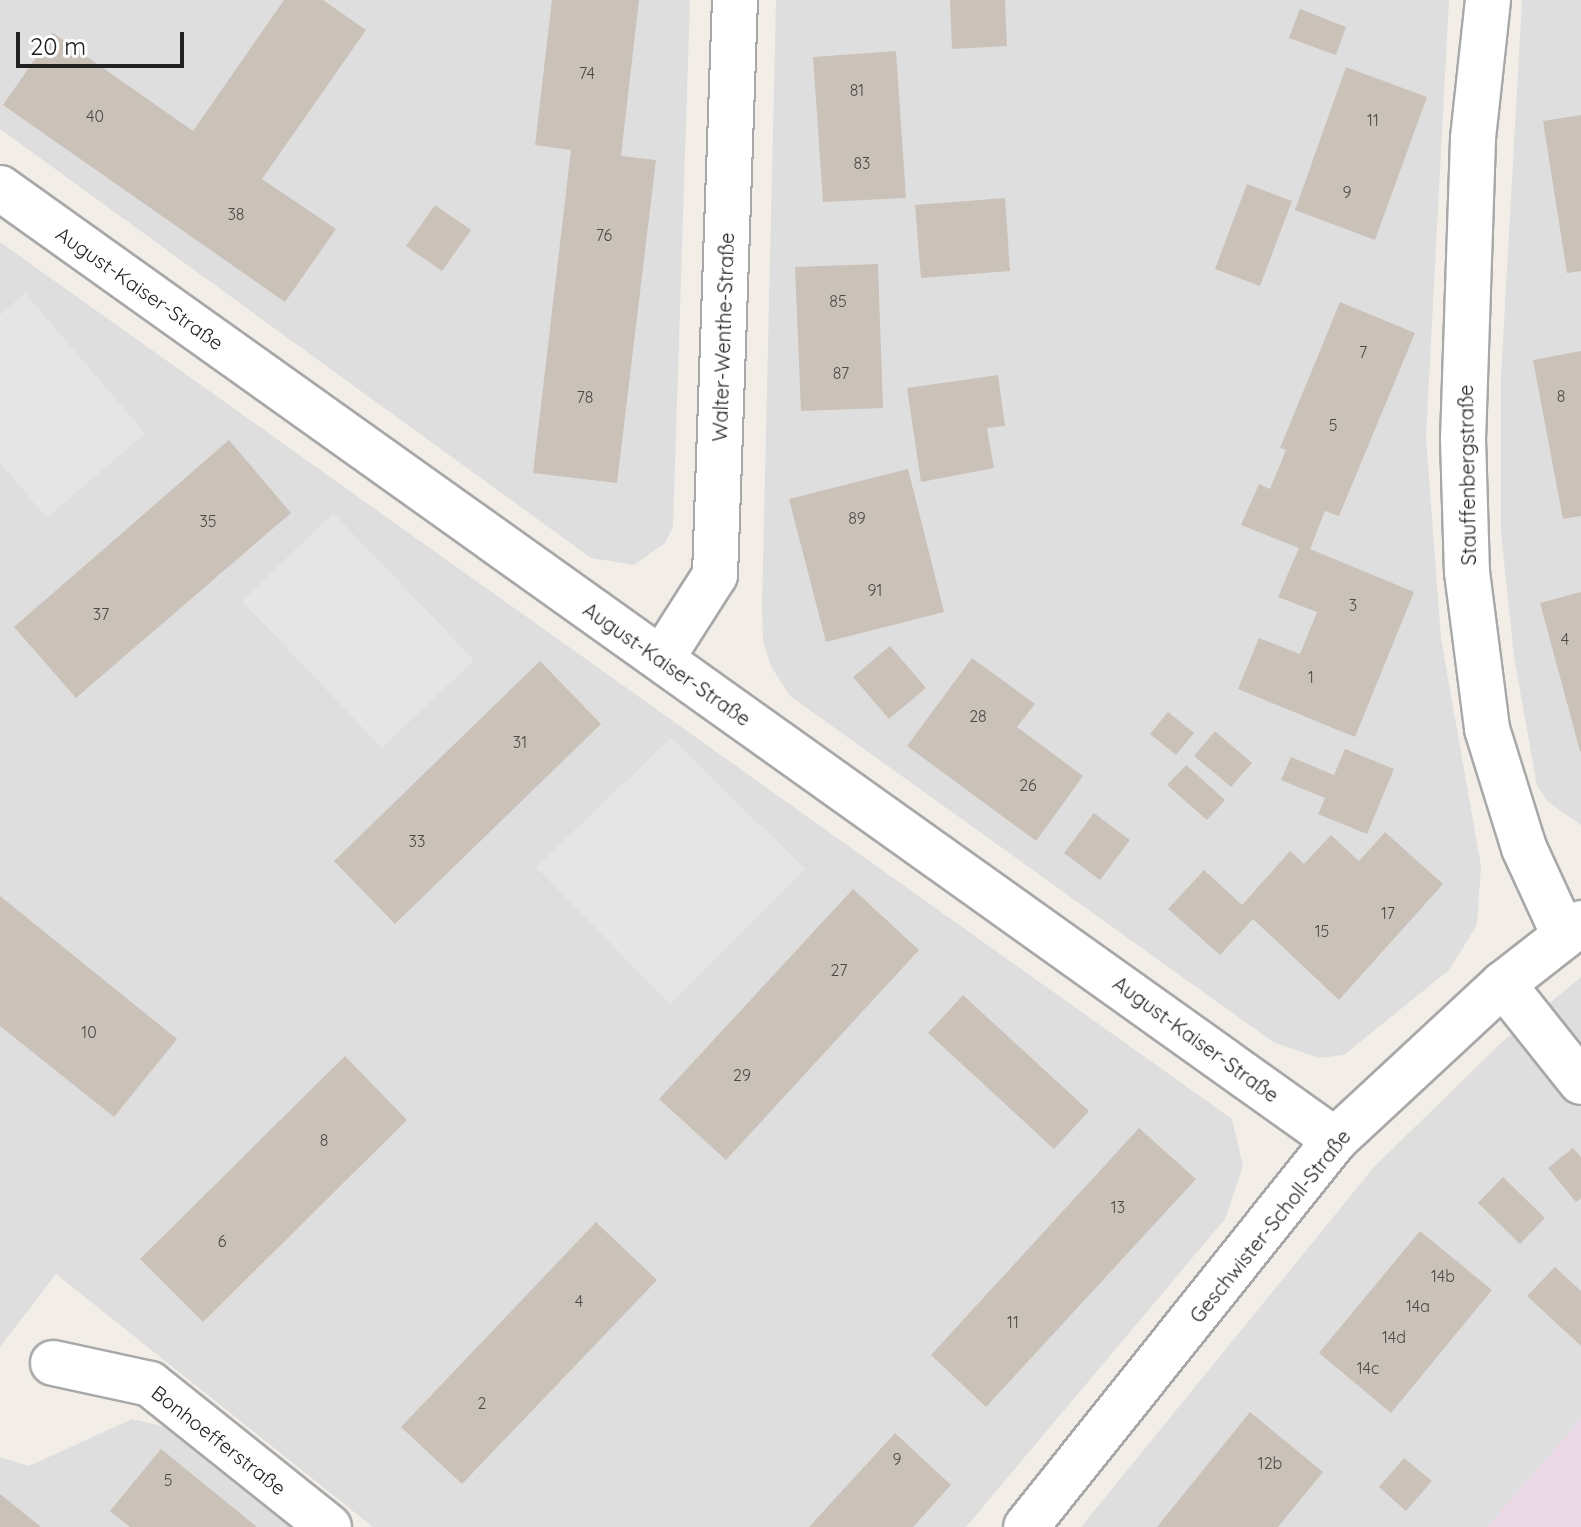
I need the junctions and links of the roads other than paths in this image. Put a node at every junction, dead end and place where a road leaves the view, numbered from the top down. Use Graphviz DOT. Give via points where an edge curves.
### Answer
graph roads {
  1 [pos="735,0"];
  2 [pos="1488,0"];
  3 [pos="0,188"];
  4 [pos="662,658"];
  5 [pos="1572,929"];
  6 [pos="1503,984"];
  7 [pos="1581,1082"];
  8 [pos="1335,1140"];
  9 [pos="53,1363"];
  10 [pos="329,1527"];
  11 [pos="1026,1527"];
  1 -- 4 [label="street, Walter-Wenthe-Straße" via="715,575"];
  2 -- 5 [label="street, Stauffenbergstraße" via="1473,155 1463,439 1467,572 1487,729 1524,848"];
  3 -- 4 [label="street, August-Kaiser-Straße"];
  4 -- 8 [label="street, August-Kaiser-Straße"];
  5 -- 6 [label="street, Geschwister-Scholl-Straße"];
  6 -- 7 [label="street"];
  6 -- 8 [label="street, Geschwister-Scholl-Straße"];
  8 -- 11 [label="street, Geschwister-Scholl-Straße"];
  9 -- 10 [label="street, Bonhoefferstraße" via="150,1384"];
}
